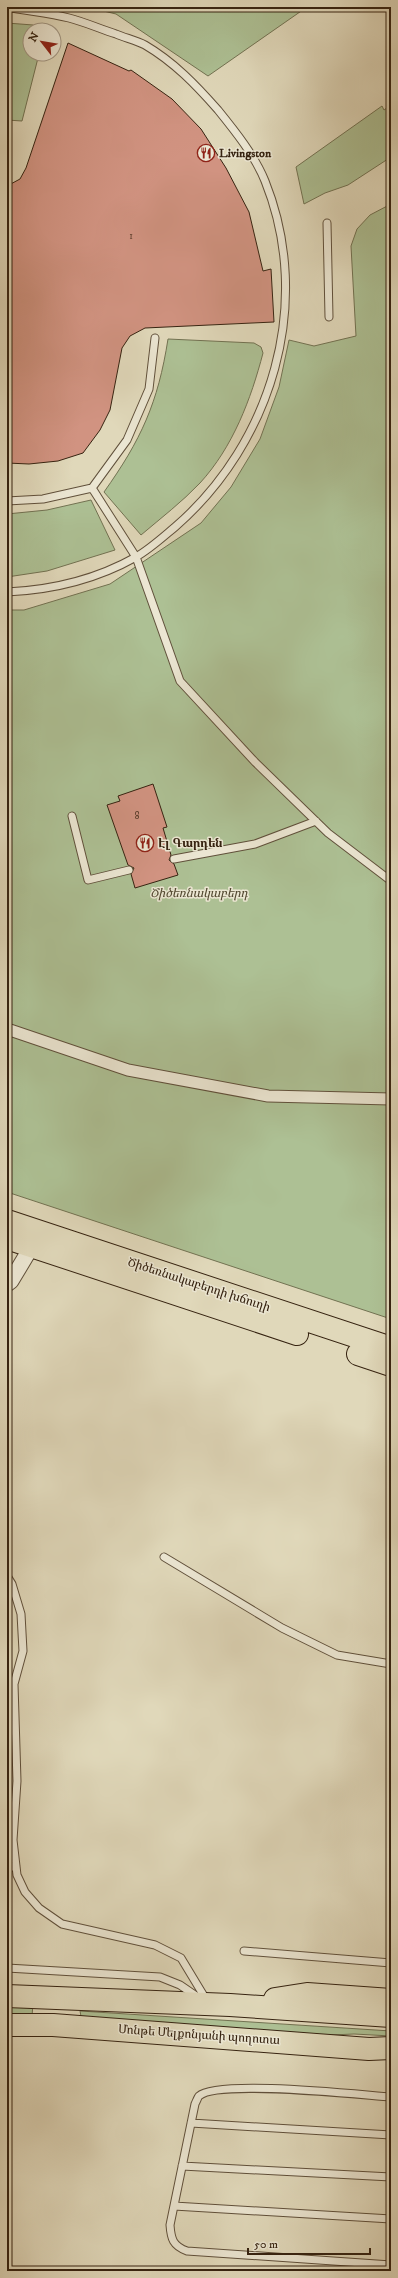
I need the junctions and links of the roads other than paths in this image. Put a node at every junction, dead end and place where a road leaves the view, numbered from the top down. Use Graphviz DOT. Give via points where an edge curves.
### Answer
graph roads {
  1 [pos="7,7"];
  2 [pos="327,223"];
  3 [pos="329,317"];
  4 [pos="155,338"];
  5 [pos="92,488"];
  6 [pos="7,501"];
  7 [pos="136,557"];
  8 [pos="7,592"];
  9 [pos="72,816"];
  10 [pos="316,821"];
  11 [pos="174,859"];
  12 [pos="129,870"];
  13 [pos="391,881"];
  14 [pos="7,1029"];
  15 [pos="391,1100"];
  16 [pos="7,1221"];
  17 [pos="7,1238"];
  18 [pos="32,1246"];
  19 [pos="7,1284"];
  20 [pos="391,1348"];
  21 [pos="391,1365"];
  22 [pos="164,1557"];
  23 [pos="7,1576"];
  24 [pos="9,1585"];
  25 [pos="391,1664"];
  26 [pos="14,1684"];
  27 [pos="7,1692"];
  28 [pos="15,1825"];
  29 [pos="7,1827"];
  30 [pos="16,1866"];
  31 [pos="7,1868"];
  32 [pos="244,1951"];
  33 [pos="391,1963"];
  34 [pos="7,1968"];
  35 [pos="7,1996"];
  36 [pos="52,1997"];
  37 [pos="391,2000"];
  38 [pos="220,2005"];
  39 [pos="391,2016"];
  40 [pos="7,2025"];
  41 [pos="53,2025"];
  42 [pos="391,2048"];
  43 [pos="370,2049"];
  44 [pos="391,2056"];
  45 [pos="391,2097"];
  46 [pos="191,2123"];
  47 [pos="391,2135"];
  48 [pos="182,2166"];
  49 [pos="391,2177"];
  50 [pos="174,2206"];
  51 [pos="391,2219"];
  52 [pos="391,2265"];
  1 -- 7 [label="lane" via="69,18 143,44 181,69 236,132 264,179 278,218 286,288 283,334 263,404 246,442 223,477 196,508"];
  2 -- 3 [label="lane"];
  4 -- 5 [label="lane" via="148,389 127,440"];
  5 -- 6 [label="lane" via="43,499"];
  5 -- 7 [label="lane"];
  7 -- 8 [label="lane" via="84,579 36,591"];
  7 -- 10 [label="lane" via="180,681 255,762"];
  9 -- 12 [label="lane" via="88,880"];
  10 -- 11 [label="lane" via="255,844"];
  10 -- 13 [label="lane"];
  14 -- 15 [label="street" via="135,1072 268,1096"];
  16 -- 20 [label="main road, Ծիծեռնակաբերդի խճուղի"];
  17 -- 18 [label="main road, Ծիծեռնակաբերդի խճուղի"];
  18 -- 19 [label="street"];
  18 -- 21 [label="main road, Ծիծեռնակաբերդի խճուղի"];
  22 -- 25 [label="lane" via="282,1628 337,1655"];
  23 -- 24 [label="lane"];
  24 -- 26 [label="lane" via="21,1614 23,1651"];
  26 -- 27 [label="lane"];
  26 -- 28 [label="lane" via="17,1781"];
  28 -- 29 [label="lane"];
  28 -- 30 [label="lane" via="13,1840"];
  30 -- 31 [label="lane"];
  30 -- 38 [label="lane" via="17,1875 26,1892 39,1908 62,1924 155,1945 181,1958"];
  32 -- 33 [label="lane"];
  34 -- 38 [label="lane" via="160,1977"];
  35 -- 36 [label="main road"];
  36 -- 38 [label="main road"];
  36 -- 41 [label="main road"];
  37 -- 38 [label="main road" via="307,1994"];
  38 -- 39 [label="main road"];
  40 -- 41 [label="main road, Մոնթե Մելքոնյանի պողոտա"];
  41 -- 43 [label="main road, Մոնթե Մելքոնյանի պողոտա"];
  42 -- 43 [label="main road, Մոնթե Մելքոնյանի պողոտա"];
  43 -- 44 [label="lane"];
  45 -- 46 [label="lane" via="237,2087 207,2092 199,2096"];
  46 -- 47 [label="lane"];
  46 -- 48 [label="lane"];
  48 -- 49 [label="lane"];
  48 -- 50 [label="lane"];
  50 -- 51 [label="lane"];
  50 -- 52 [label="lane" via="170,2225 172,2241 178,2248 187,2251"];
}
